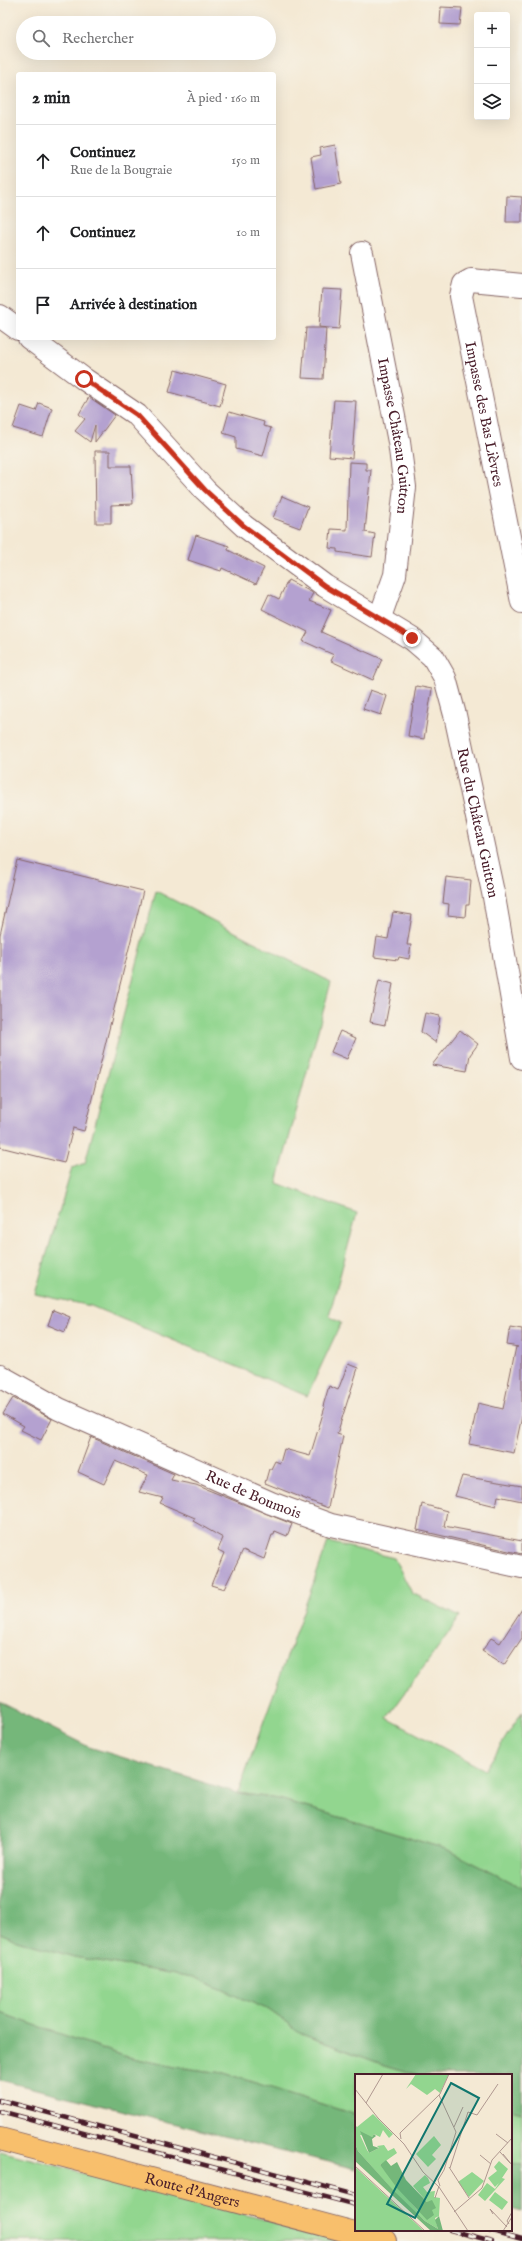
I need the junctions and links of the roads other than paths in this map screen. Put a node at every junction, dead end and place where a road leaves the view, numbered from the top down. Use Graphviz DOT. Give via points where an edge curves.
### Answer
graph roads {
  1 [pos="362,253"];
  2 [pos="522,285"];
  3 [pos="0,316"];
  4 [pos="16,328"];
  5 [pos="32,340"];
  6 [pos="522,602"];
  7 [pos="380,618"];
  8 [pos="522,1058"];
  9 [pos="0,1376"];
  10 [pos="522,1567"];
  11 [pos="0,2139"];
  12 [pos="385,2241"];
  1 -- 7 [label="street, Impasse Château Guitton" via="399,442 405,487 395,576"];
  2 -- 6 [label="street, Impasse des Bas Lièvres" via="471,280 464,284 461,296"];
  3 -- 4 [label="street"];
  5 -- 7 [label="street, Rue du Château Guitton" via="137,415 205,490 244,526 325,586"];
  7 -- 8 [label="street, Rue du Château Guitton" via="412,638 434,658 445,678 494,897"];
  9 -- 10 [label="street, Rue de Boumois" via="59,1409 286,1509 331,1525"];
  11 -- 12 [label="main road, Route d'Angers"];
}
